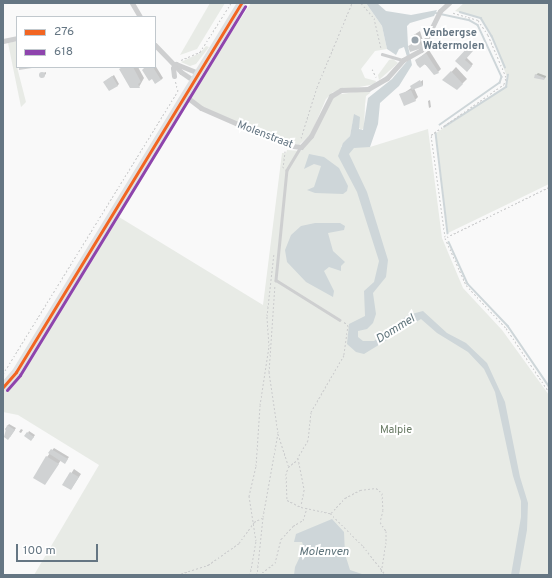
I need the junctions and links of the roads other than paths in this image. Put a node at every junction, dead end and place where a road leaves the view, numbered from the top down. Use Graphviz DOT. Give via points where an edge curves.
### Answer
graph roads {
  1 [pos="132,3"];
  2 [pos="241,3"];
  3 [pos="449,3"];
  4 [pos="138,16"];
  5 [pos="16,38"];
  6 [pos="3,41"];
  7 [pos="156,46"];
  8 [pos="382,54"];
  9 [pos="407,58"];
  10 [pos="176,64"];
  11 [pos="174,76"];
  12 [pos="196,77"];
  13 [pos="184,95"];
  14 [pos="301,147"];
  15 [pos="340,320"];
  16 [pos="3,387"];
  1 -- 4 [label="street"];
  2 -- 12 [label="main road"];
  3 -- 9 [label="street, Molenstraat" via="439,14 426,44"];
  5 -- 6 [label="street"];
  7 -- 10 [label="street"];
  8 -- 9 [label="lane"];
  9 -- 14 [label="street, Molenstraat" via="378,84 368,89 341,90 331,96 311,136"];
  10 -- 11 [label="street" via="173,68"];
  10 -- 12 [label="street"];
  12 -- 13 [label="main road"];
  13 -- 14 [label="street, Molenstraat" via="208,111 286,145"];
  13 -- 16 [label="main road" via="16,372"];
  14 -- 15 [label="lane" via="287,170 276,280"];
}
